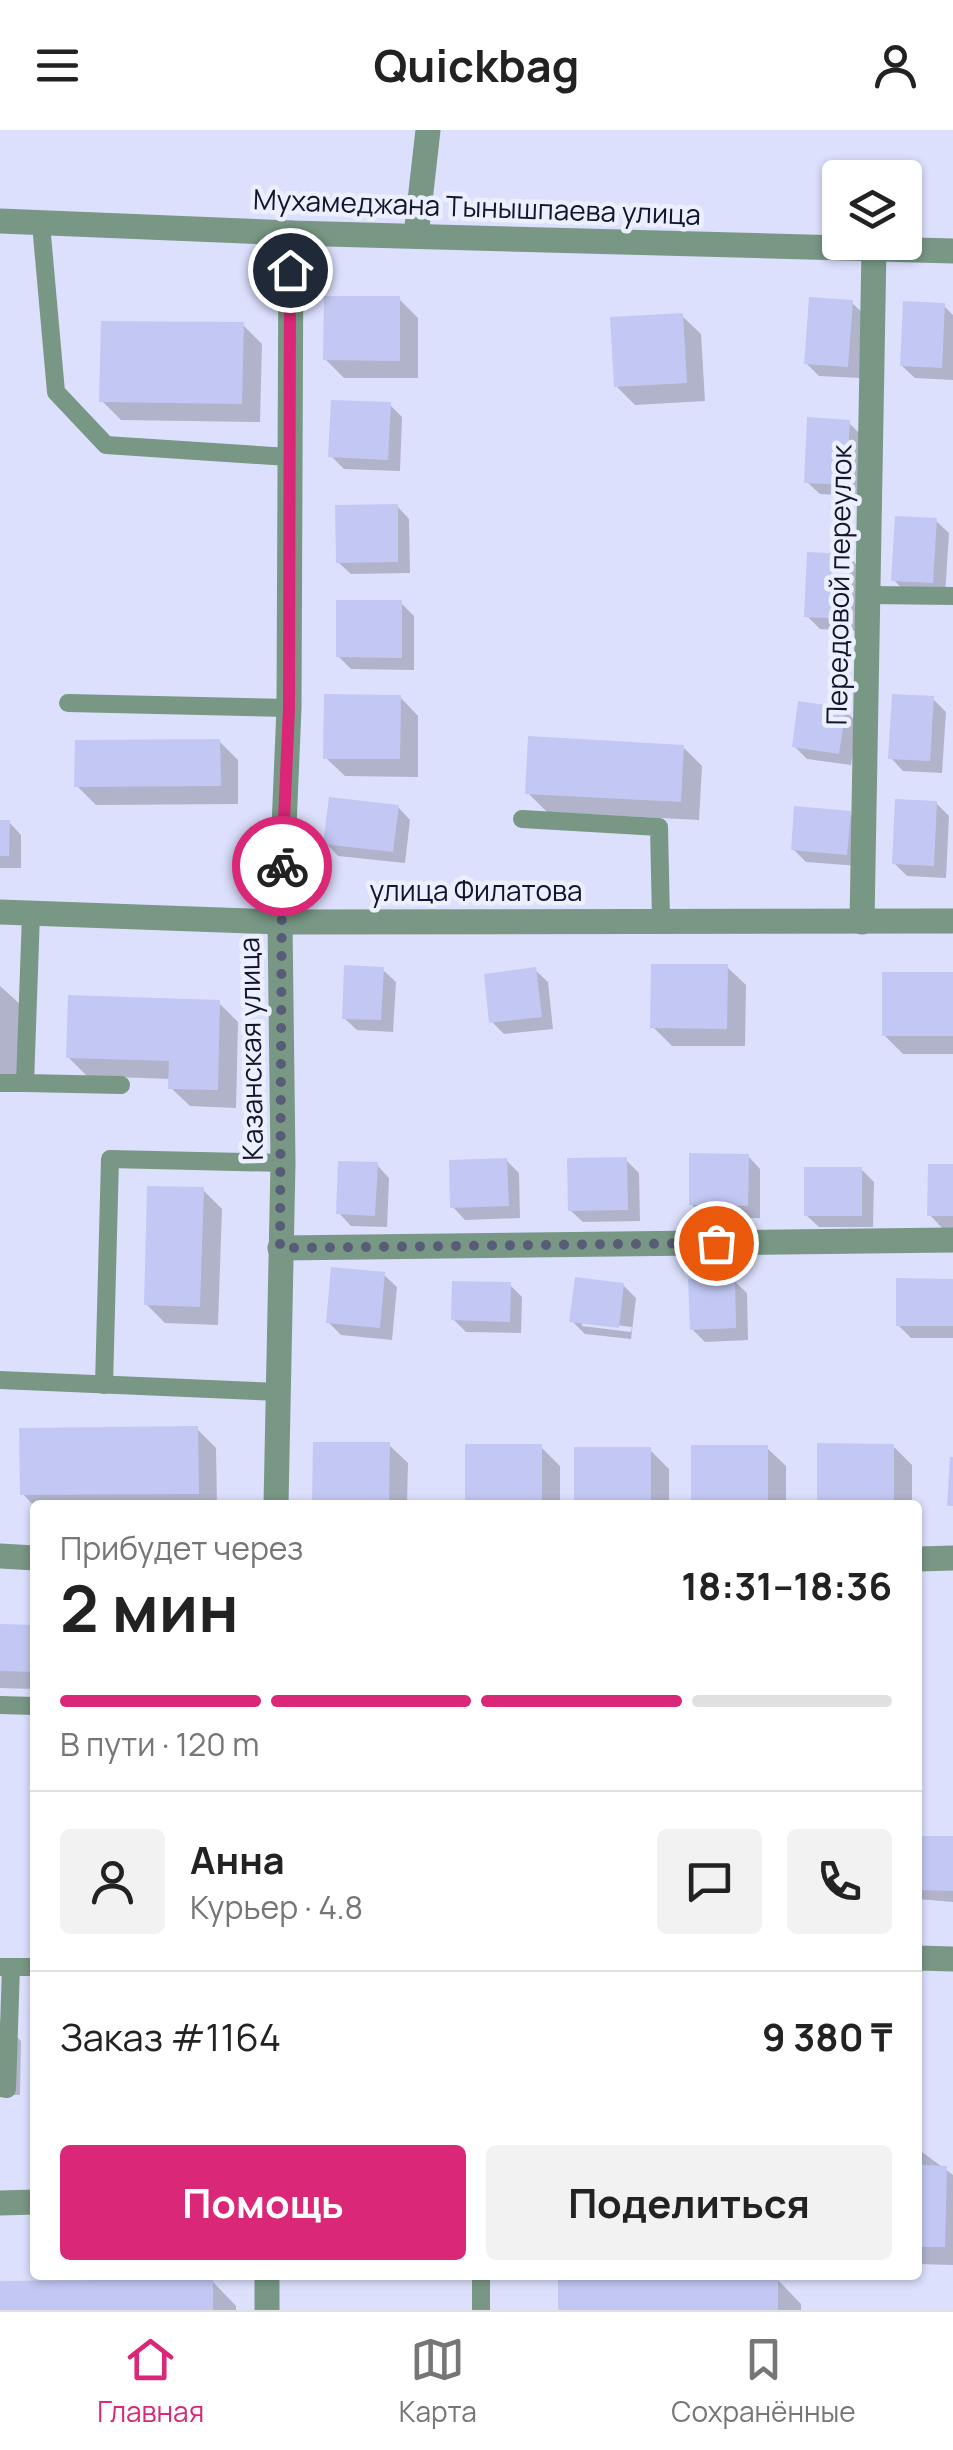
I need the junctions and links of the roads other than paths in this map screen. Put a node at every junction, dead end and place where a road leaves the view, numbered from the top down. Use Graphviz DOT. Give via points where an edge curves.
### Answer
graph roads {
  1 [pos="428,130"];
  2 [pos="0,222"];
  3 [pos="41,224"];
  4 [pos="291,233"];
  5 [pos="416,236"];
  6 [pos="822,247"];
  7 [pos="922,250"];
  8 [pos="953,251"];
  9 [pos="874,260"];
  10 [pos="288,457"];
  11 [pos="870,595"];
  12 [pos="953,596"];
  13 [pos="68,703"];
  14 [pos="289,708"];
  15 [pos="522,818"];
  16 [pos="0,912"];
  17 [pos="31,914"];
  18 [pos="660,920"];
  19 [pos="280,922"];
  20 [pos="862,922"];
  21 [pos="953,922"];
  22 [pos="25,1082"];
  23 [pos="0,1083"];
  24 [pos="121,1085"];
  25 [pos="283,1163"];
  26 [pos="953,1240"];
  27 [pos="280,1248"];
  28 [pos="0,1380"];
  29 [pos="104,1385"];
  30 [pos="280,1392"];
  31 [pos="276,1500"];
  32 [pos="0,1556"];
  33 [pos="30,1558"];
  34 [pos="953,1558"];
  35 [pos="922,1559"];
  36 [pos="0,1705"];
  37 [pos="30,1706"];
  38 [pos="922,1958"];
  39 [pos="953,1959"];
  40 [pos="5,1967"];
  41 [pos="0,2088"];
  42 [pos="30,2202"];
  43 [pos="0,2203"];
  44 [pos="268,2280"];
  45 [pos="482,2280"];
  46 [pos="267,2310"];
  47 [pos="482,2310"];
  1 -- 5 [label="street"];
  2 -- 3 [label="street, Мухамеджана Тынышпаева улица"];
  3 -- 4 [label="street, Мухамеджана Тынышпаева улица"];
  3 -- 10 [label="lane" via="56,392 106,444"];
  4 -- 5 [label="street, Мухамеджана Тынышпаева улица"];
  4 -- 10 [label="street, Казанская улица"];
  5 -- 6 [label="street, Мухамеджана Тынышпаева улица"];
  7 -- 8 [label="street, Мухамеджана Тынышпаева улица"];
  9 -- 11 [label="street, Передовой переулок"];
  10 -- 14 [label="street, Казанская улица"];
  11 -- 12 [label="lane"];
  11 -- 20 [label="street, Передовой переулок"];
  13 -- 14 [label="lane"];
  14 -- 19 [label="street, Казанская улица"];
  15 -- 18 [label="lane" via="660,827"];
  16 -- 17 [label="street, улица Филатова"];
  17 -- 19 [label="street, улица Филатова"];
  17 -- 22 [label="lane"];
  18 -- 19 [label="street, улица Филатова"];
  18 -- 20 [label="street, улица Филатова"];
  19 -- 25 [label="street, Казанская улица"];
  20 -- 21 [label="street, улица Филатова"];
  22 -- 23 [label="lane"];
  22 -- 24 [label="lane"];
  25 -- 27 [label="street, Казанская улица"];
  25 -- 29 [label="lane" via="110,1159"];
  26 -- 27 [label="street"];
  27 -- 30 [label="street, Казанская улица"];
  28 -- 29 [label="lane"];
  29 -- 30 [label="lane"];
  30 -- 31 [label="street, Казанская улица"];
  32 -- 33 [label="street"];
  34 -- 35 [label="street"];
  36 -- 37 [label="lane"];
  38 -- 39 [label="street"];
  40 -- 41 [label="lane" via="7,2088"];
  42 -- 43 [label="street"];
  44 -- 46 [label="street"];
  45 -- 47 [label="lane"];
}
